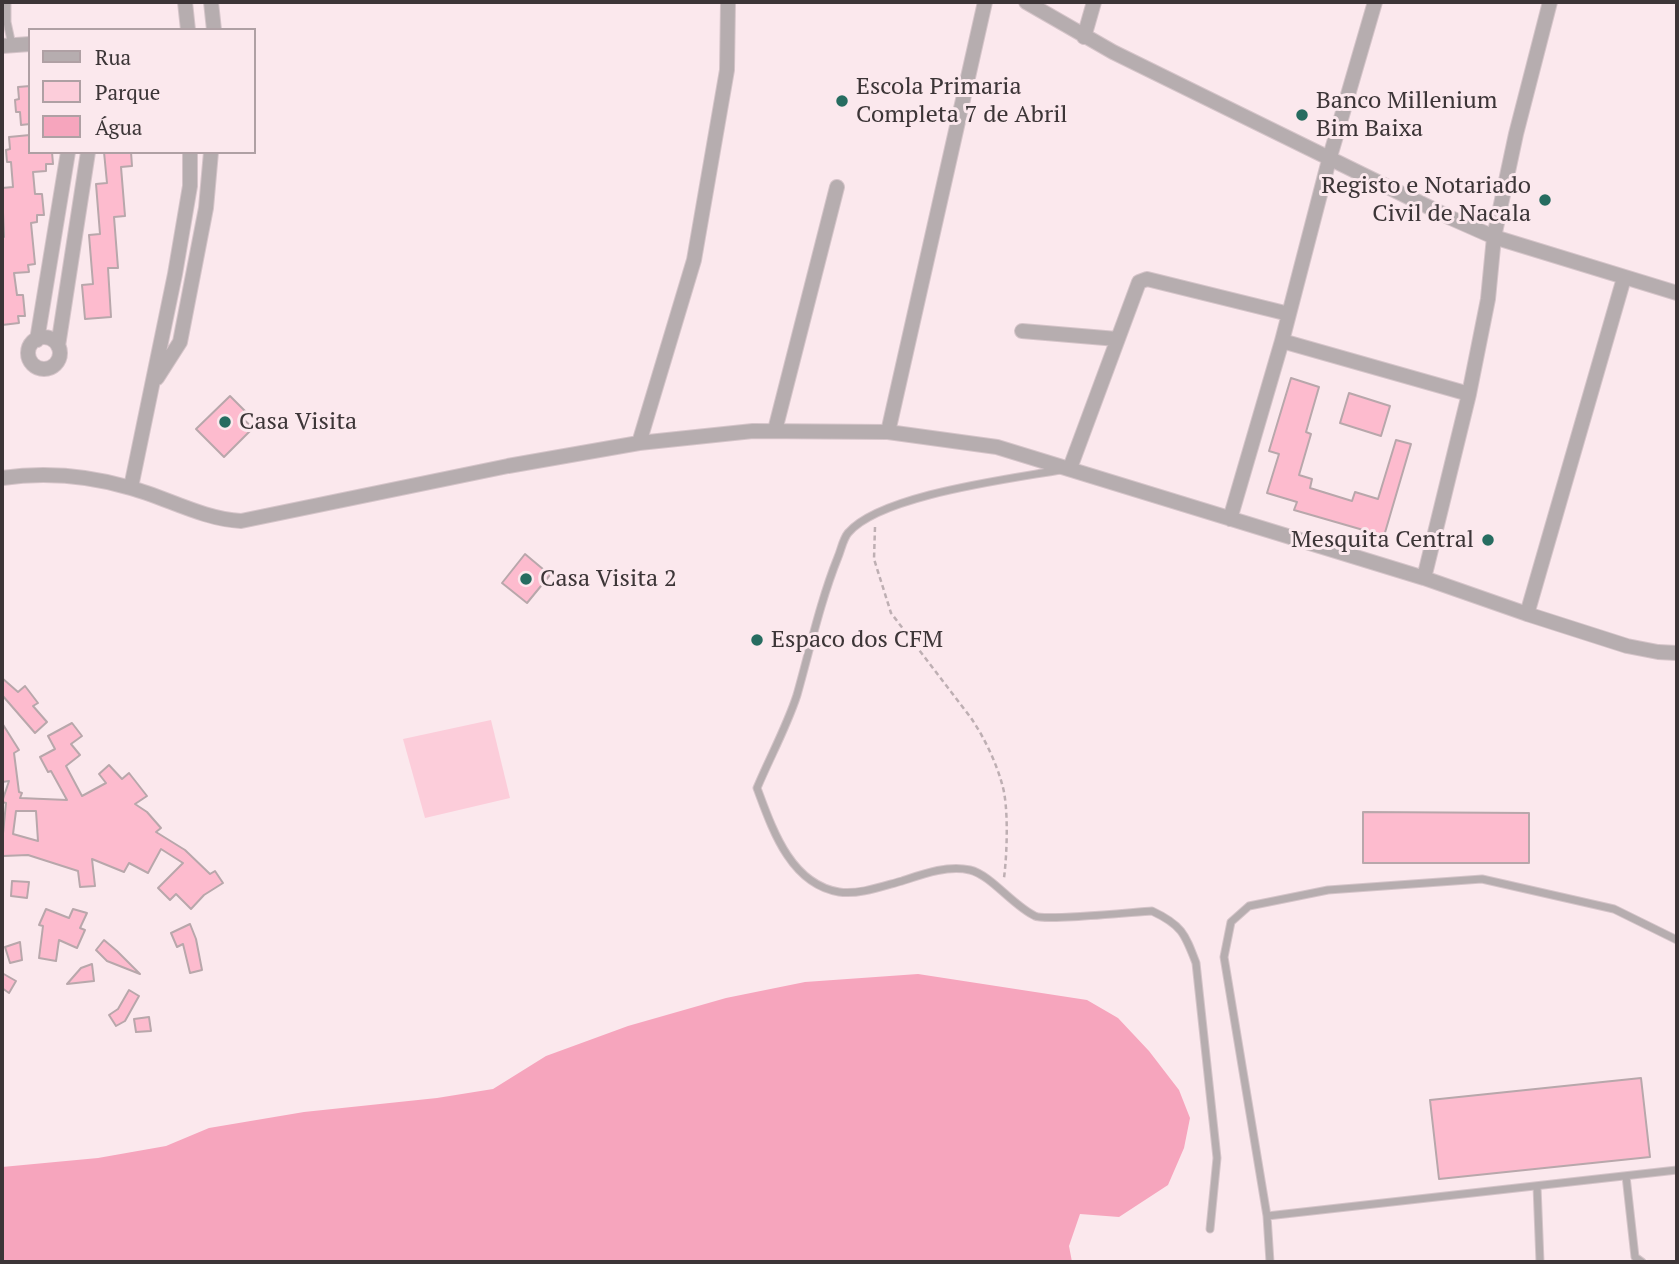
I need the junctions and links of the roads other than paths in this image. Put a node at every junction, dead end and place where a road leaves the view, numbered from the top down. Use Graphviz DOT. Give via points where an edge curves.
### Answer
graph roads {
  1 [pos="7,2"];
  2 [pos="185,2"];
  3 [pos="211,2"];
  4 [pos="728,2"];
  5 [pos="985,2"];
  6 [pos="1026,2"];
  7 [pos="1094,2"];
  8 [pos="1375,2"];
  9 [pos="1550,2"];
  10 [pos="188,28"];
  11 [pos="214,28"];
  12 [pos="1084,37"];
  13 [pos="28,44"];
  14 [pos="7,46"];
  15 [pos="68,154"];
  16 [pos="88,154"];
  17 [pos="190,154"];
  18 [pos="211,154"];
  19 [pos="1329,160"];
  20 [pos="837,187"];
  21 [pos="1494,237"];
  22 [pos="1624,278"];
  23 [pos="1677,293"];
  24 [pos="1289,313"];
  25 [pos="1022,331"];
  26 [pos="1117,339"];
  27 [pos="37,340"];
  28 [pos="1282,341"];
  29 [pos="58,346"];
  30 [pos="153,385"];
  31 [pos="1469,394"];
  32 [pos="775,430"];
  33 [pos="888,432"];
  34 [pos="639,443"];
  35 [pos="1070,468"];
  36 [pos="2,478"];
  37 [pos="131,487"];
  38 [pos="1230,519"];
  39 [pos="1424,578"];
  40 [pos="1527,614"];
  41 [pos="1677,653"];
  42 [pos="1677,940"];
  43 [pos="1677,1170"];
  44 [pos="1626,1176"];
  45 [pos="1537,1186"];
  46 [pos="1267,1216"];
  47 [pos="1210,1229"];
  48 [pos="1270,1262"];
  49 [pos="1540,1262"];
  50 [pos="1642,1262"];
  1 -- 14 [label="lane"];
  2 -- 10 [label="street"];
  3 -- 11 [label="street"];
  4 -- 34 [label="street" via="726,70 694,260"];
  5 -- 33 [label="street"];
  6 -- 12 [label="street"];
  7 -- 12 [label="street"];
  8 -- 19 [label="street"];
  9 -- 21 [label="street"];
  12 -- 19 [label="street"];
  13 -- 14 [label="street"];
  15 -- 27 [label="street"];
  16 -- 29 [label="street"];
  17 -- 30 [label="street" via="190,186"];
  18 -- 30 [label="street" via="206,208 180,342"];
  19 -- 21 [label="street"];
  19 -- 24 [label="street"];
  20 -- 32 [label="street"];
  21 -- 22 [label="street"];
  21 -- 31 [label="street" via="1488,299"];
  22 -- 23 [label="street"];
  22 -- 40 [label="street"];
  24 -- 26 [label="street" via="1147,279 1135,288"];
  24 -- 28 [label="street"];
  25 -- 26 [label="street"];
  26 -- 35 [label="street"];
  27 -- 29 [label="street" via="51,339"];
  27 -- 29 [label="street" via="29,355 40,368 57,363"];
  28 -- 31 [label="street"];
  28 -- 38 [label="street"];
  30 -- 37 [label="street"];
  31 -- 39 [label="street"];
  32 -- 33 [label="street"];
  32 -- 34 [label="street"];
  33 -- 35 [label="street" via="996,447"];
  34 -- 37 [label="street" via="241,521"];
  35 -- 38 [label="street"];
  35 -- 47 [label="lane" via="967,486 875,513 848,534 831,574 796,698 757,788 776,839 806,876 838,892 853,893 929,872 970,870 1037,918 1152,911 1185,934 1196,963 1217,1158"];
  36 -- 37 [label="street" via="82,477"];
  38 -- 39 [label="street"];
  39 -- 40 [label="street"];
  40 -- 41 [label="street" via="1627,646"];
  42 -- 46 [label="lane" via="1614,909 1482,879 1328,890 1249,906 1231,922 1224,957"];
  43 -- 44 [label="lane"];
  44 -- 45 [label="lane"];
  44 -- 50 [label="lane" via="1635,1257"];
  45 -- 46 [label="lane"];
  45 -- 49 [label="lane"];
  46 -- 48 [label="lane"];
}
